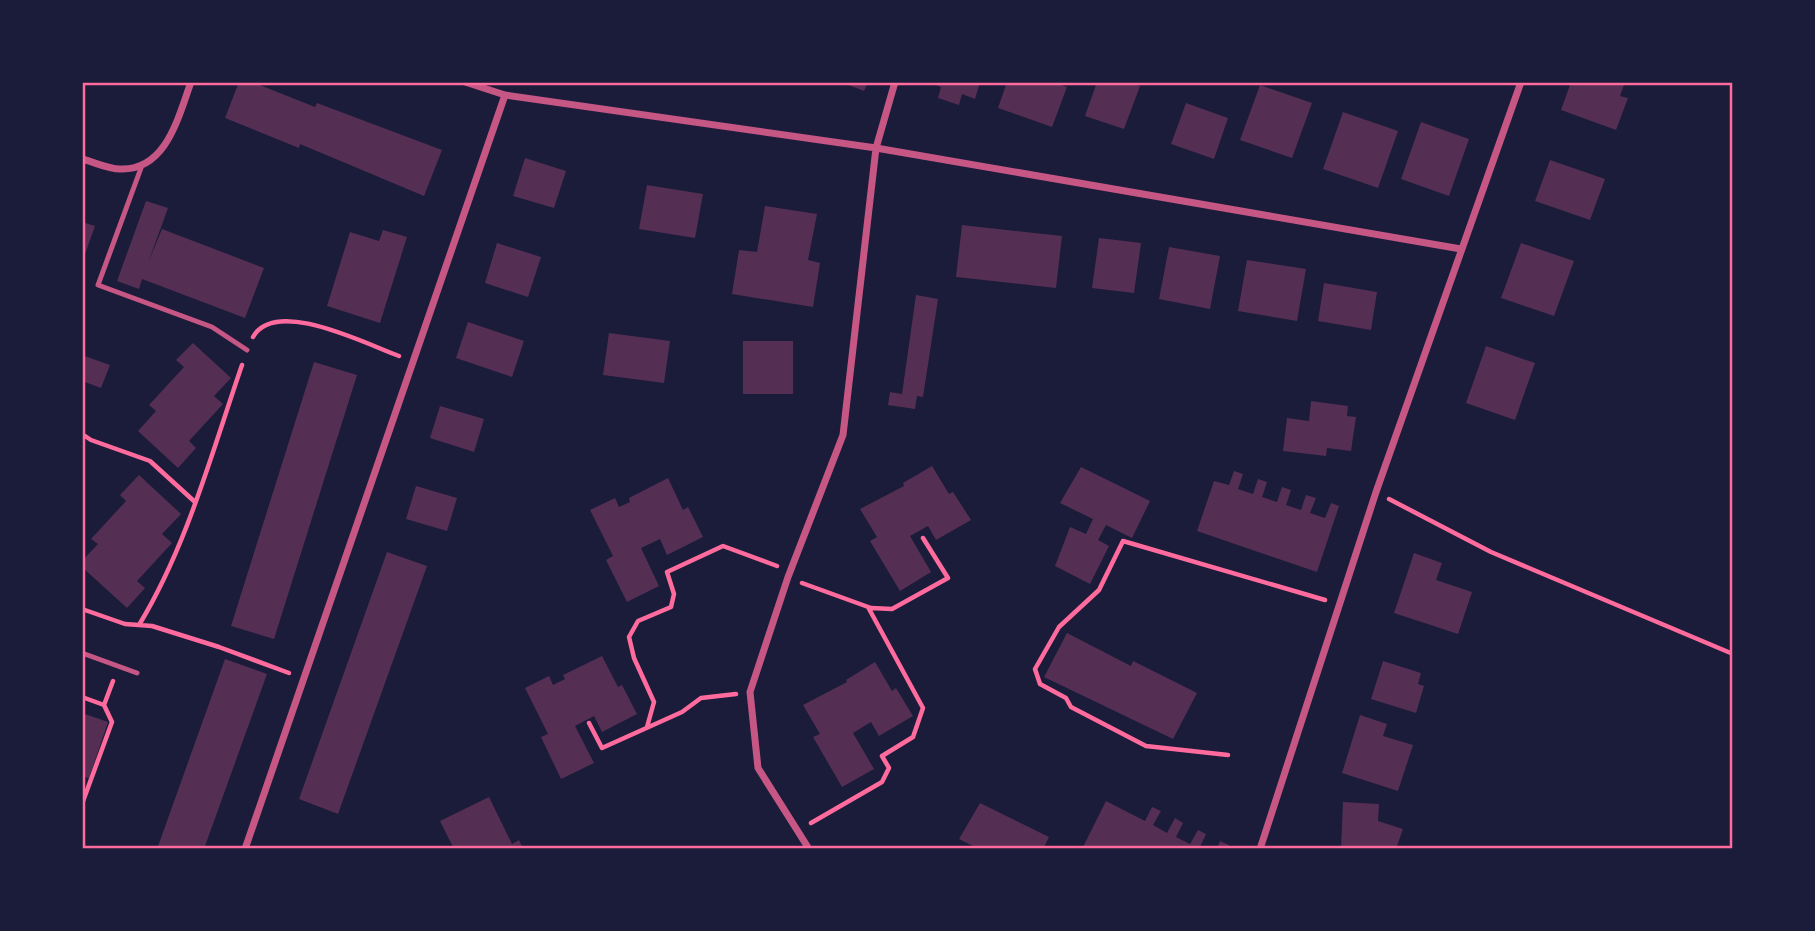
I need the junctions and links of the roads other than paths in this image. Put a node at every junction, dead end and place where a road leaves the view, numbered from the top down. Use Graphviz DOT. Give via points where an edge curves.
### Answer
graph roads {
  1 [pos="191,82"];
  2 [pos="465,82"];
  3 [pos="895,82"];
  4 [pos="1521,82"];
  5 [pos="505,95"];
  6 [pos="876,148"];
  7 [pos="82,159"];
  8 [pos="141,168"];
  9 [pos="1461,249"];
  10 [pos="247,350"];
  11 [pos="82,653"];
  12 [pos="137,673"];
  13 [pos="245,849"];
  14 [pos="808,849"];
  15 [pos="1260,849"];
  1 -- 8 [label="street" via="159,154"];
  2 -- 5 [label="street"];
  3 -- 6 [label="street"];
  4 -- 9 [label="street"];
  5 -- 6 [label="street"];
  5 -- 13 [label="street"];
  6 -- 9 [label="street"];
  6 -- 14 [label="street" via="843,435 750,692 758,768"];
  7 -- 8 [label="street" via="117,169"];
  8 -- 10 [label="lane" via="98,285 212,327"];
  9 -- 15 [label="street"];
  11 -- 12 [label="lane"];
}
